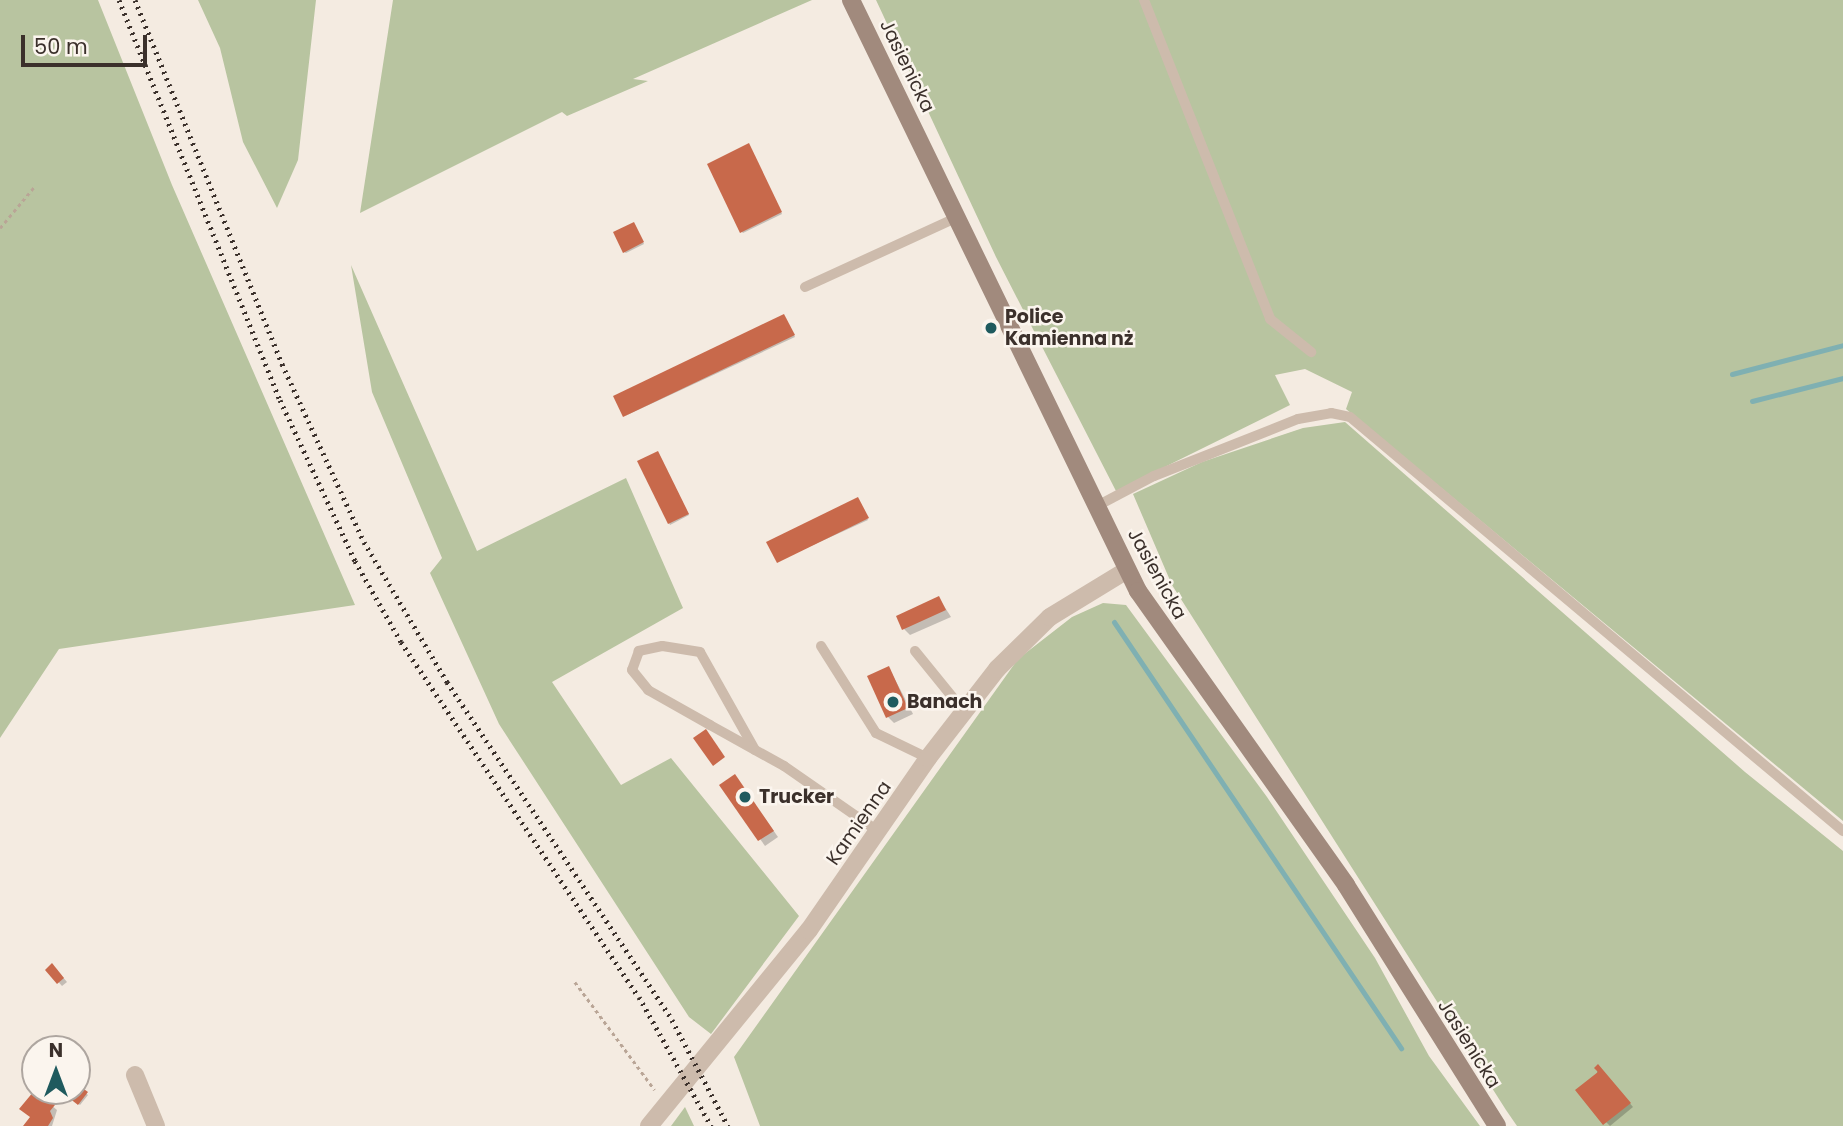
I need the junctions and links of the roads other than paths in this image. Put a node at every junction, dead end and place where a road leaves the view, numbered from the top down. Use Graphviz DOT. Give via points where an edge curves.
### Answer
graph roads {
  1 [pos="851,0"];
  2 [pos="1144,0"];
  3 [pos="958,217"];
  4 [pos="805,287"];
  5 [pos="1311,352"];
  6 [pos="1097,506"];
  7 [pos="1127,570"];
  8 [pos="821,646"];
  9 [pos="915,650"];
  10 [pos="963,710"];
  11 [pos="755,750"];
  12 [pos="928,758"];
  13 [pos="1843,831"];
  14 [pos="879,832"];
  15 [pos="135,1075"];
  16 [pos="156,1126"];
  17 [pos="649,1126"];
  18 [pos="1497,1126"];
  1 -- 3 [label="main road, Jasienicka"];
  2 -- 5 [label="lane" via="1270,319"];
  3 -- 4 [label="lane"];
  3 -- 6 [label="main road, Jasienicka"];
  6 -- 7 [label="main road, Jasienicka"];
  6 -- 13 [label="lane" via="1154,476 1298,419 1331,413 1350,417"];
  7 -- 10 [label="street, Kamienna" via="1050,617"];
  7 -- 18 [label="main road, Jasienicka" via="1174,646 1346,885"];
  8 -- 12 [label="lane" via="876,733"];
  9 -- 10 [label="lane"];
  10 -- 12 [label="street, Kamienna"];
  11 -- 11 [label="lane" via="648,690 632,670 639,651 662,646 700,652"];
  11 -- 14 [label="lane"];
  12 -- 14 [label="street, Kamienna"];
  14 -- 17 [label="street, Kamienna" via="792,951"];
  15 -- 16 [label="street"];
}
